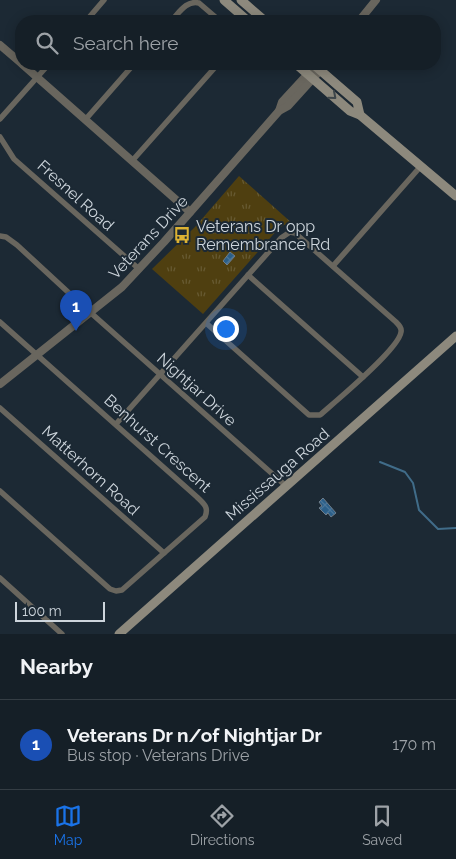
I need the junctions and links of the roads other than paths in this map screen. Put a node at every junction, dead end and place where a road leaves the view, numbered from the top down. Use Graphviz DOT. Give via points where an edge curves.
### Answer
graph roads {
  1 [pos="104,0"];
  2 [pos="224,0"];
  3 [pos="241,0"];
  4 [pos="376,0"];
  5 [pos="91,15"];
  6 [pos="177,15"];
  7 [pos="213,15"];
  8 [pos="241,15"];
  9 [pos="258,15"];
  10 [pos="364,15"];
  11 [pos="0,45"];
  12 [pos="15,59"];
  13 [pos="28,70"];
  14 [pos="43,70"];
  15 [pos="129,70"];
  16 [pos="213,70"];
  17 [pos="303,70"];
  18 [pos="314,70"];
  19 [pos="323,70"];
  20 [pos="310,76"];
  21 [pos="37,77"];
  22 [pos="360,115"];
  23 [pos="0,119"];
  24 [pos="85,120"];
  25 [pos="0,137"];
  26 [pos="132,161"];
  27 [pos="421,166"];
  28 [pos="456,196"];
  29 [pos="190,212"];
  30 [pos="0,236"];
  31 [pos="333,266"];
  32 [pos="139,269"];
  33 [pos="248,275"];
  34 [pos="90,312"];
  35 [pos="0,322"];
  36 [pos="206,323"];
  37 [pos="456,336"];
  38 [pos="36,354"];
  39 [pos="160,374"];
  40 [pos="363,377"];
  41 [pos="0,384"];
  42 [pos="0,408"];
  43 [pos="116,424"];
  44 [pos="286,486"];
  45 [pos="0,491"];
  46 [pos="164,553"];
  47 [pos="0,578"];
  48 [pos="62,634"];
  49 [pos="119,634"];
  1 -- 5 [label="street"];
  2 -- 8 [label="main road"];
  3 -- 9 [label="main road"];
  4 -- 10 [label="street"];
  6 -- 7 [label="street" via="186,5 195,2"];
  11 -- 12 [label="street"];
  13 -- 21 [label="street"];
  14 -- 21 [label="street"];
  15 -- 24 [label="street"];
  16 -- 26 [label="street"];
  17 -- 20 [label="main road"];
  18 -- 20 [label="street, Veterans Drive"];
  19 -- 22 [label="main road" via="357,102"];
  20 -- 22 [label="main road, one-way" via="350,111"];
  20 -- 29 [label="street, Veterans Drive" via="282,102 279,111"];
  21 -- 23 [label="street"];
  21 -- 24 [label="street"];
  22 -- 27 [label="main road"];
  24 -- 26 [label="street"];
  25 -- 32 [label="street, Fresnel Road" via="14,159"];
  26 -- 29 [label="street"];
  27 -- 28 [label="main road"];
  27 -- 31 [label="street"];
  29 -- 32 [label="street, Veterans Drive"];
  30 -- 34 [label="street, Nightjar Drive" via="17,245"];
  31 -- 33 [label="street" via="290,232"];
  31 -- 40 [label="street" via="401,327 398,340"];
  32 -- 34 [label="street, Veterans Drive"];
  33 -- 36 [label="street"];
  33 -- 40 [label="street"];
  34 -- 38 [label="street, Veterans Drive"];
  34 -- 39 [label="street, Nightjar Drive"];
  35 -- 38 [label="street, Benhurst Crescent"];
  36 -- 39 [label="street"];
  36 -- 40 [label="street" via="309,415 320,415"];
  37 -- 44 [label="main road, Mississauga Road"];
  38 -- 41 [label="street, Veterans Drive"];
  38 -- 43 [label="street, Benhurst Crescent"];
  39 -- 43 [label="street"];
  39 -- 44 [label="street, Nightjar Drive"];
  42 -- 46 [label="street, Matterhorn Road"];
  43 -- 46 [label="street, Benhurst Crescent" via="206,505 205,517"];
  44 -- 49 [label="main road, Mississauga Road"];
  45 -- 46 [label="street, Benhurst Crescent" via="110,589 122,590"];
  47 -- 48 [label="street"];
}
